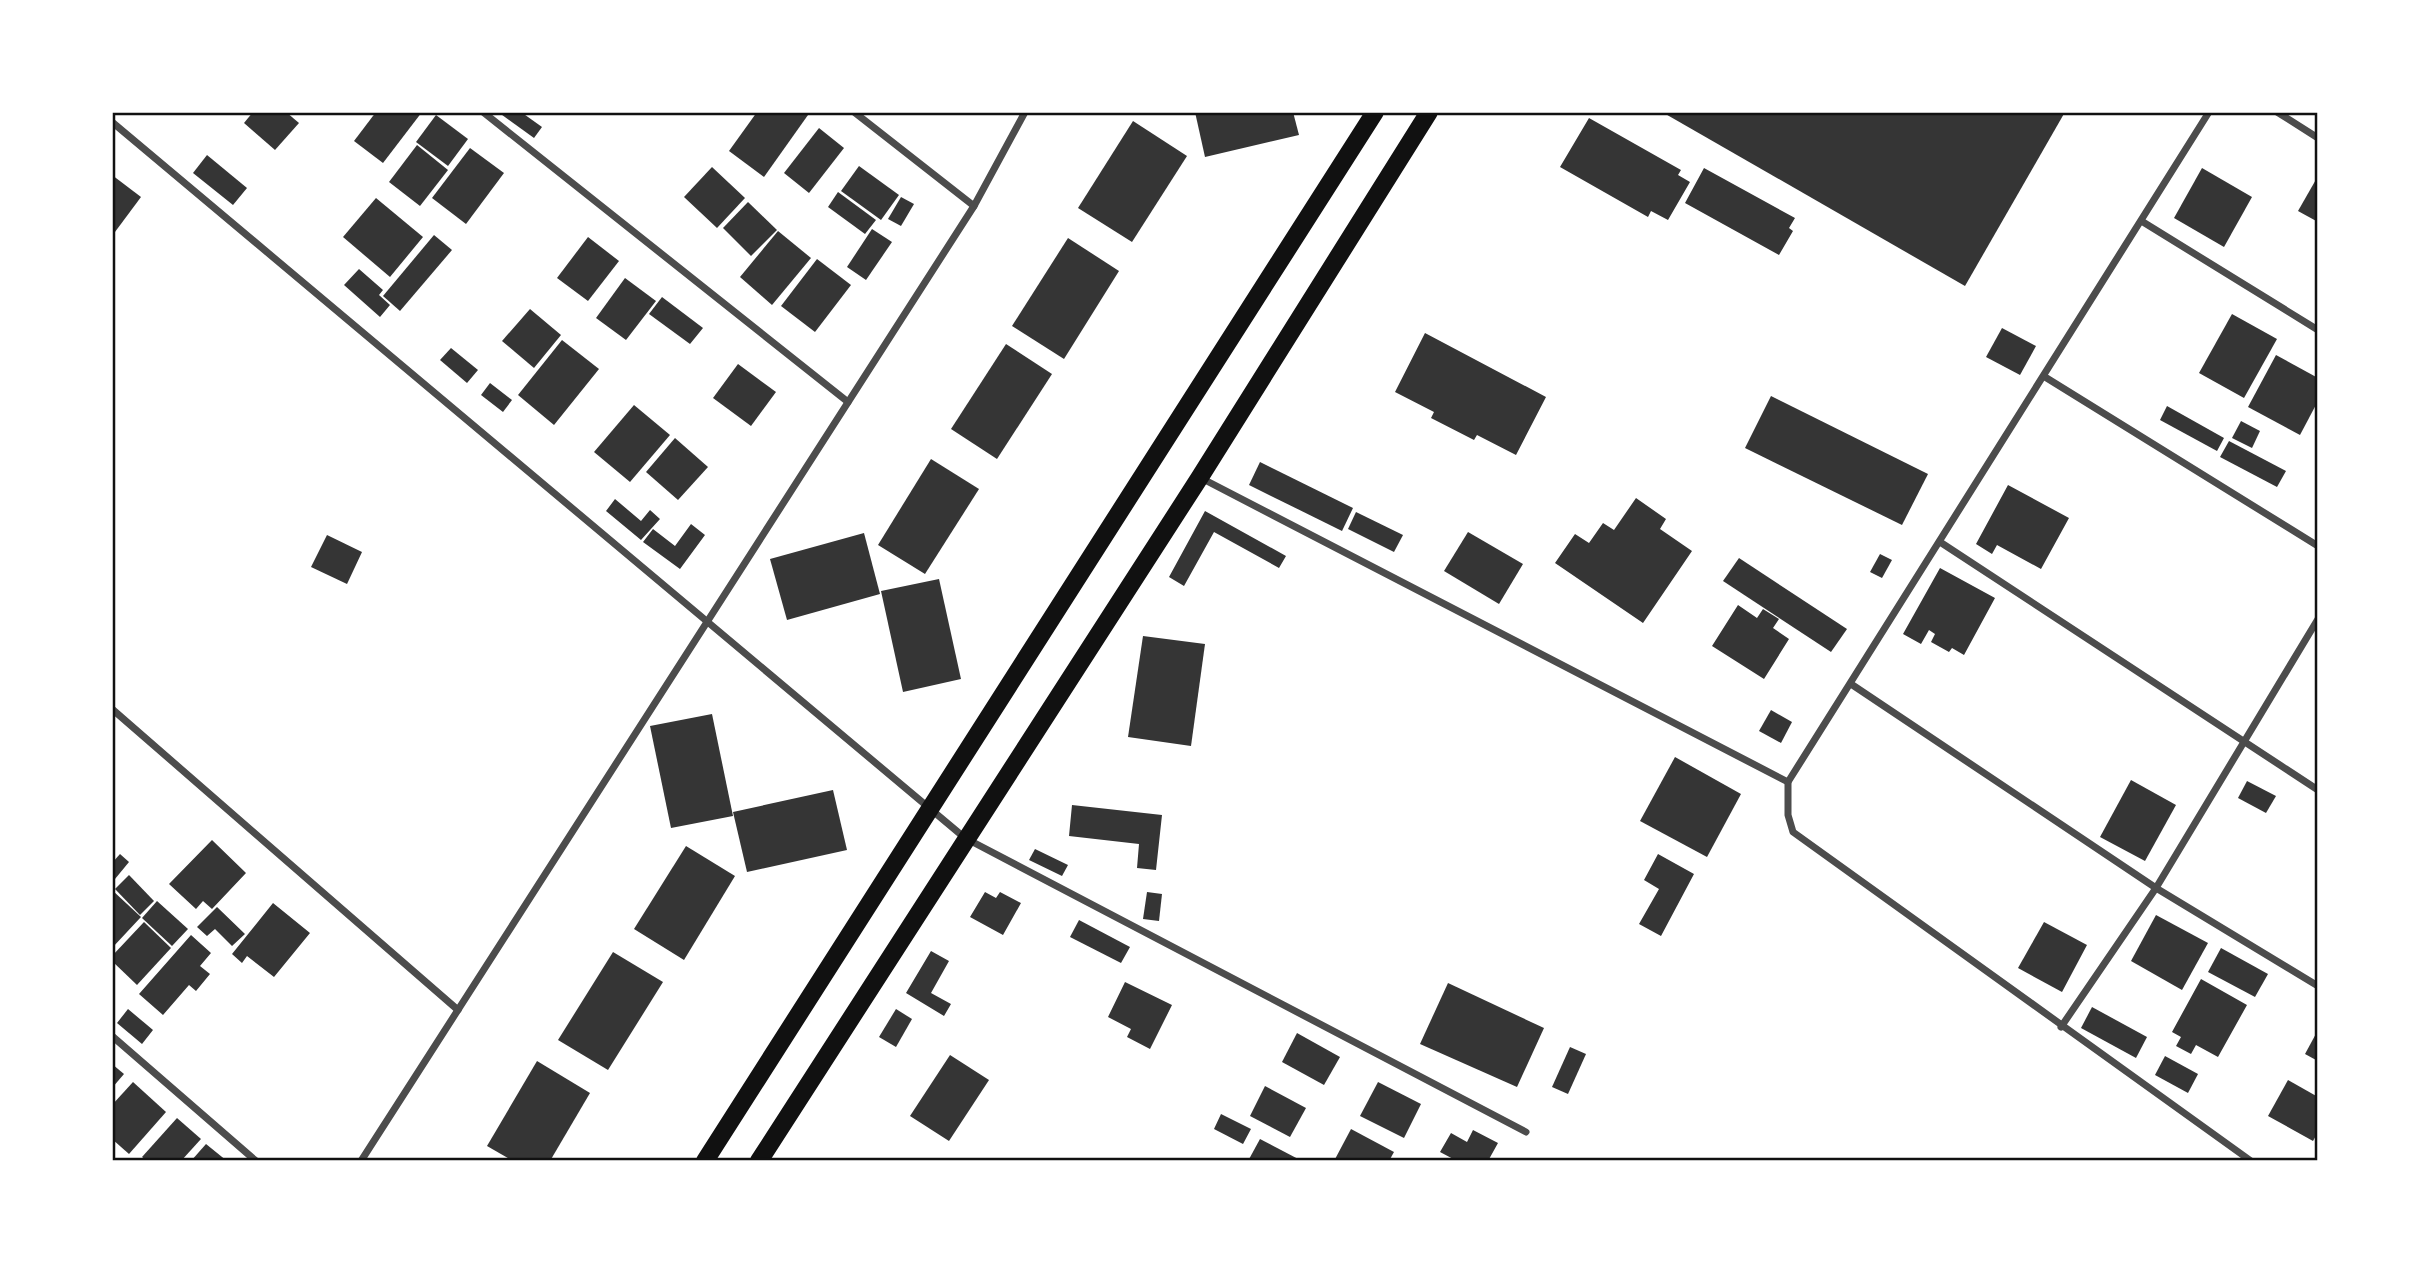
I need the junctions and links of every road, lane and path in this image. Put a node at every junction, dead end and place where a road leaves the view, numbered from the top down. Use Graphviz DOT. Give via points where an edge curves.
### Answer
graph roads {
  1 [pos="483,112"];
  2 [pos="854,112"];
  3 [pos="1025,112"];
  4 [pos="1375,112"];
  5 [pos="1429,112"];
  6 [pos="2209,112"];
  7 [pos="2277,112"];
  8 [pos="112,122"];
  9 [pos="2318,138"];
  10 [pos="974,206"];
  11 [pos="2143,222"];
  12 [pos="2318,330"];
  13 [pos="2045,377"];
  14 [pos="848,402"];
  15 [pos="1200,477"];
  16 [pos="1940,542"];
  17 [pos="2318,546"];
  18 [pos="2318,619"];
  19 [pos="707,621"];
  20 [pos="1851,684"];
  21 [pos="112,709"];
  22 [pos="2244,743"];
  23 [pos="1788,782"];
  24 [pos="2318,790"];
  25 [pos="931,809"];
  26 [pos="965,838"];
  27 [pos="2156,888"];
  28 [pos="2318,986"];
  29 [pos="458,1010"];
  30 [pos="2061,1027"];
  31 [pos="112,1037"];
  32 [pos="1526,1132"];
  33 [pos="256,1161"];
  34 [pos="361,1161"];
  35 [pos="705,1161"];
  36 [pos="759,1161"];
  37 [pos="2251,1161"];
  1 -- 14 [label="street"];
  2 -- 10 [label="street"];
  3 -- 10 [label="street"];
  4 -- 25 [label="highway"];
  5 -- 15 [label="highway"];
  6 -- 11 [label="street"];
  7 -- 9 [label="street"];
  8 -- 19 [label="street"];
  10 -- 14 [label="street"];
  11 -- 12 [label="street"];
  11 -- 13 [label="street"];
  13 -- 16 [label="street"];
  13 -- 17 [label="street"];
  14 -- 19 [label="street"];
  15 -- 23 [label="street"];
  15 -- 26 [label="highway"];
  16 -- 20 [label="street"];
  16 -- 22 [label="street"];
  18 -- 22 [label="street"];
  19 -- 25 [label="street"];
  19 -- 29 [label="street"];
  20 -- 23 [label="street"];
  20 -- 27 [label="street"];
  21 -- 29 [label="street"];
  22 -- 24 [label="street"];
  22 -- 27 [label="street"];
  23 -- 30 [label="street" via="1793,832"];
  25 -- 26 [label="street"];
  25 -- 35 [label="highway"];
  26 -- 32 [label="street"];
  26 -- 36 [label="highway"];
  27 -- 28 [label="street"];
  27 -- 30 [label="street"];
  29 -- 34 [label="street"];
  30 -- 37 [label="street"];
  31 -- 33 [label="street"];
}
